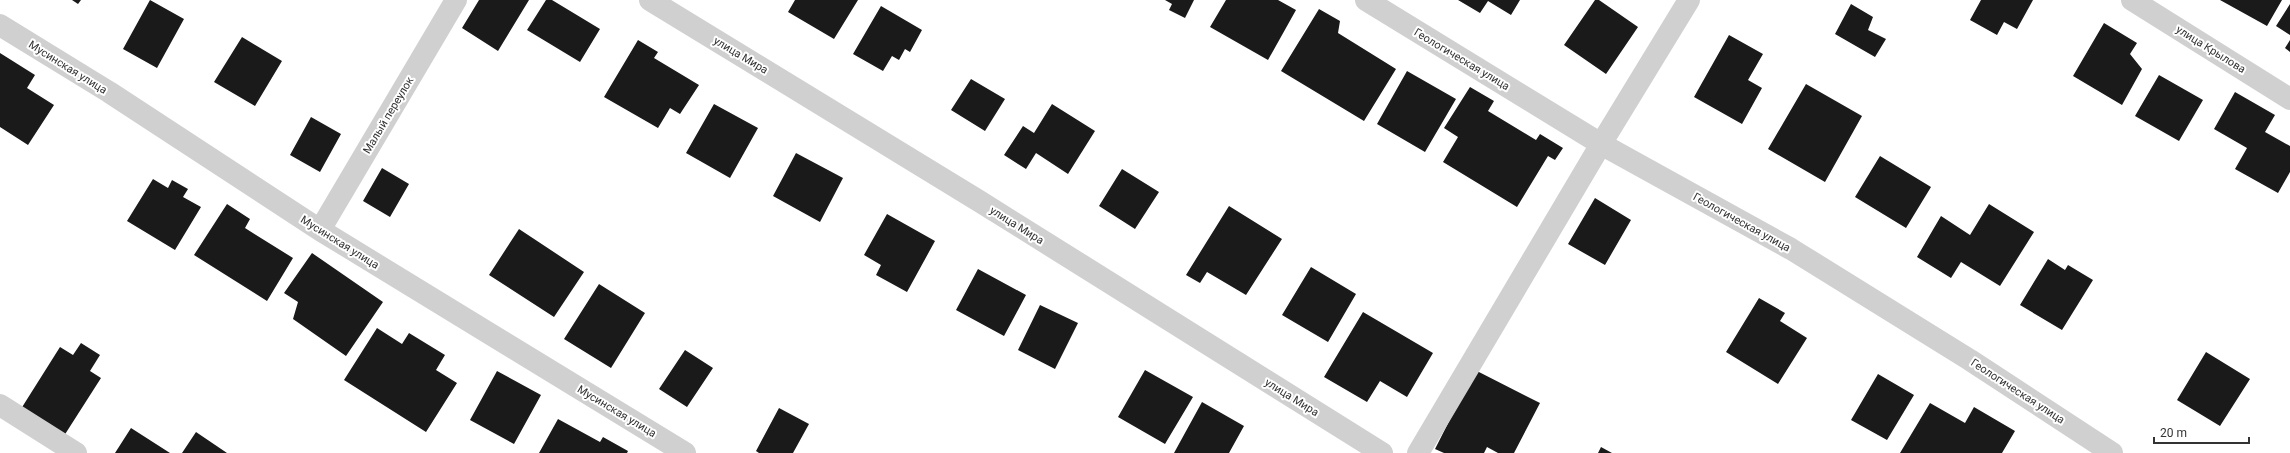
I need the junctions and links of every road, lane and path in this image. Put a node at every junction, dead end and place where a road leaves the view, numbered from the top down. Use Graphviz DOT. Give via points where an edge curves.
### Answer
graph roads {
  1 [pos="456,0"];
  2 [pos="650,0"];
  3 [pos="1366,0"];
  4 [pos="1689,0"];
  5 [pos="2132,0"];
  6 [pos="0,25"];
  7 [pos="2290,99"];
  8 [pos="1601,144"];
  9 [pos="320,230"];
  10 [pos="0,405"];
  11 [pos="76,453"];
  12 [pos="685,453"];
  13 [pos="1382,453"];
  14 [pos="1418,453"];
  15 [pos="2112,453"];
  1 -- 9 [label="street, Малый переулок"];
  2 -- 13 [label="street, улица Мира" via="980,201"];
  3 -- 8 [label="street, Геологическая улица"];
  4 -- 8 [label="street"];
  5 -- 7 [label="street, улица Крылова"];
  6 -- 9 [label="street, Мусинская улица" via="109,92"];
  8 -- 14 [label="street"];
  8 -- 15 [label="street, Геологическая улица" via="1791,249 1970,360"];
  9 -- 12 [label="street, Мусинская улица"];
  10 -- 11 [label="street"];
}
